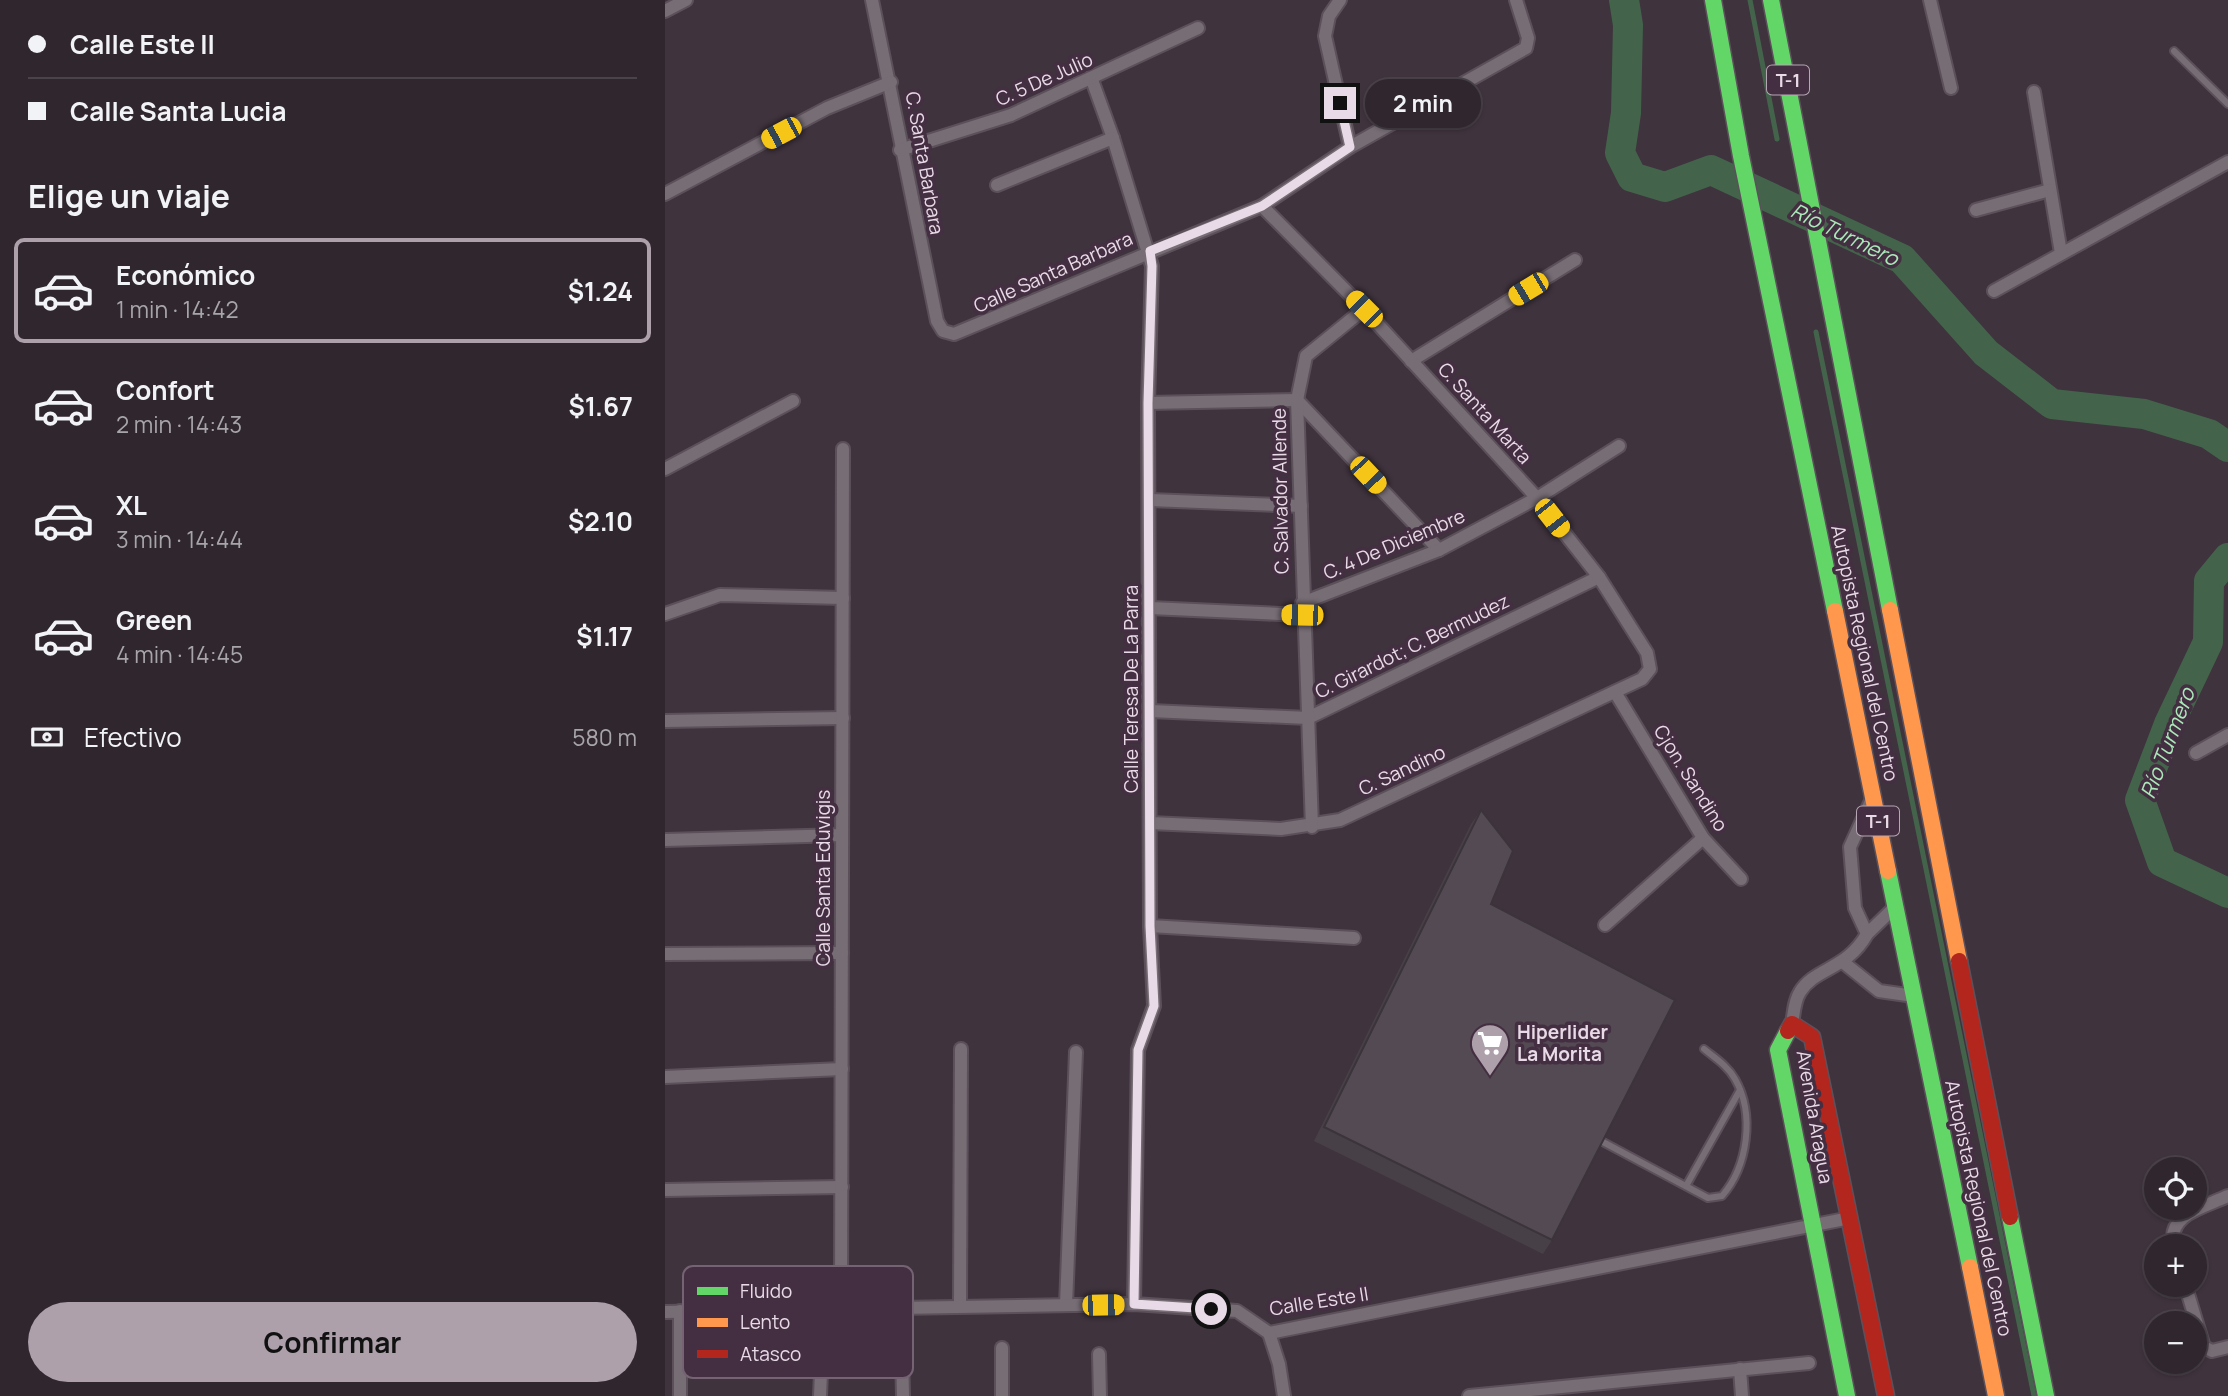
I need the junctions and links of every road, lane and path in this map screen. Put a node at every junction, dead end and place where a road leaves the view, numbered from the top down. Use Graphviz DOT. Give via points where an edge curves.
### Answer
graph roads {
  1 [pos="686,0"];
  2 [pos="872,0"];
  3 [pos="1340,0"];
  4 [pos="1516,0"];
  5 [pos="1713,0"];
  6 [pos="1772,0"];
  7 [pos="1930,0"];
  8 [pos="665,11"];
  9 [pos="1198,28"];
  10 [pos="2174,51"];
  11 [pos="1092,80"];
  12 [pos="891,82"];
  13 [pos="1951,88"];
  14 [pos="2034,92"];
  15 [pos="2228,104"];
  16 [pos="1113,138"];
  17 [pos="1350,147"];
  18 [pos="900,150"];
  19 [pos="2228,162"];
  20 [pos="997,185"];
  21 [pos="2050,190"];
  22 [pos="665,194"];
  23 [pos="1262,206"];
  24 [pos="1976,209"];
  25 [pos="1150,251"];
  26 [pos="2061,253"];
  27 [pos="1575,260"];
  28 [pos="1994,291"];
  29 [pos="1364,309"];
  30 [pos="943,331"];
  31 [pos="1411,361"];
  32 [pos="1297,400"];
  33 [pos="793,401"];
  34 [pos="1148,403"];
  35 [pos="1619,446"];
  36 [pos="843,449"];
  37 [pos="665,469"];
  38 [pos="1537,498"];
  39 [pos="1150,500"];
  40 [pos="1301,506"];
  41 [pos="1439,550"];
  42 [pos="1599,577"];
  43 [pos="843,598"];
  44 [pos="1150,608"];
  45 [pos="1302,609"];
  46 [pos="665,614"];
  47 [pos="1650,669"];
  48 [pos="1615,692"];
  49 [pos="1151,711"];
  50 [pos="843,718"];
  51 [pos="1308,718"];
  52 [pos="665,721"];
  53 [pos="2228,735"];
  54 [pos="2196,753"];
  55 [pos="1873,797"];
  56 [pos="1150,823"];
  57 [pos="1312,827"];
  58 [pos="842,835"];
  59 [pos="1703,838"];
  60 [pos="665,840"];
  61 [pos="1741,879"];
  62 [pos="1896,906"];
  63 [pos="1605,925"];
  64 [pos="1150,926"];
  65 [pos="1867,933"];
  66 [pos="1354,937"];
  67 [pos="842,953"];
  68 [pos="665,954"];
  69 [pos="1844,963"];
  70 [pos="1914,996"];
  71 [pos="1792,1024"];
  72 [pos="961,1049"];
  73 [pos="1703,1049"];
  74 [pos="1076,1052"];
  75 [pos="842,1069"];
  76 [pos="665,1077"];
  77 [pos="1740,1090"];
  78 [pos="1603,1142"];
  79 [pos="1686,1186"];
  80 [pos="842,1187"];
  81 [pos="665,1190"];
  82 [pos="2228,1196"];
  83 [pos="1850,1218"];
  84 [pos="1814,1227"];
  85 [pos="2172,1234"];
  86 [pos="841,1266"];
  87 [pos="2189,1297"];
  88 [pos="1134,1304"];
  89 [pos="960,1305"];
  90 [pos="1066,1305"];
  91 [pos="913,1307"];
  92 [pos="680,1311"];
  93 [pos="683,1311"];
  94 [pos="665,1312"];
  95 [pos="1269,1333"];
  96 [pos="2228,1347"];
  97 [pos="1002,1348"];
  98 [pos="1099,1354"];
  99 [pos="1809,1363"];
  100 [pos="1740,1369"];
  101 [pos="821,1378"];
  102 [pos="902,1378"];
  103 [pos="1620,1381"];
  104 [pos="1509,1394"];
  105 [pos="680,1396"];
  106 [pos="820,1396"];
  107 [pos="902,1396"];
  108 [pos="1002,1396"];
  109 [pos="1100,1396"];
  110 [pos="1284,1396"];
  111 [pos="1469,1396"];
  112 [pos="1621,1396"];
  113 [pos="1742,1396"];
  114 [pos="1847,1396"];
  115 [pos="1886,1396"];
  116 [pos="1996,1396"];
  117 [pos="2046,1396"];
  1 -- 8 [label="street"];
  2 -- 12 [label="street, C. Santa Barbara"];
  3 -- 17 [label="street" via="1329,16 1325,36"];
  4 -- 17 [label="street, Calle Santa Barbara" via="1526,29 1526,48"];
  5 -- 55 [label="main road, Autopista Regional del Centro / T-1"];
  6 -- 117 [label="main road, Autopista Regional del Centro / T-1"];
  7 -- 13 [label="street"];
  9 -- 11 [label="street, C. 5 De Julio"];
  10 -- 15 [label="lane"];
  11 -- 16 [label="street, Calle Teresa De La Parra"];
  11 -- 18 [label="street, C. 5 De Julio" via="992,122"];
  12 -- 18 [label="street, C. Santa Barbara"];
  12 -- 22 [label="street" via="827,108"];
  14 -- 21 [label="street"];
  16 -- 20 [label="street"];
  16 -- 25 [label="street, Calle Teresa De La Parra"];
  17 -- 23 [label="street, Calle Santa Barbara"];
  18 -- 30 [label="street, C. Santa Barbara" via="937,321"];
  19 -- 26 [label="street"];
  21 -- 24 [label="street"];
  21 -- 26 [label="street"];
  23 -- 25 [label="street, Calle Santa Barbara"];
  23 -- 29 [label="street, C. Santa Marta"];
  25 -- 30 [label="street, Calle Santa Barbara" via="968,330"];
  25 -- 34 [label="street, Calle Teresa De La Parra"];
  26 -- 28 [label="street"];
  27 -- 31 [label="street"];
  29 -- 31 [label="street, C. Santa Marta"];
  29 -- 32 [label="street, C. Salvador Allende" via="1306,356"];
  31 -- 38 [label="street, C. Santa Marta"];
  32 -- 34 [label="street"];
  32 -- 40 [label="street, C. Salvador Allende"];
  32 -- 41 [label="street"];
  33 -- 37 [label="street"];
  34 -- 39 [label="street, Calle Teresa De La Parra"];
  35 -- 38 [label="street, C. 4 De Diciembre"];
  36 -- 43 [label="street, Calle Santa Eduvigis"];
  38 -- 41 [label="street, C. 4 De Diciembre"];
  38 -- 42 [label="street, C. Santa Marta"];
  39 -- 40 [label="street"];
  39 -- 44 [label="street, Calle Teresa De La Parra"];
  40 -- 45 [label="street, C. Salvador Allende"];
  41 -- 45 [label="street, C. 4 De Diciembre"];
  42 -- 47 [label="street, C. Santa Marta" via="1647,653"];
  42 -- 51 [label="street, C. Girardot; C. Bermudez"];
  43 -- 46 [label="street" via="728,595"];
  43 -- 50 [label="street, Calle Santa Eduvigis"];
  44 -- 45 [label="street, C. 4 De Diciembre"];
  44 -- 49 [label="street, Calle Teresa De La Parra"];
  45 -- 51 [label="street, C. Salvador Allende"];
  47 -- 48 [label="street, C. Sandino" via="1642,679"];
  48 -- 57 [label="street, C. Sandino" via="1340,820"];
  48 -- 59 [label="street, Cjon. Sandino"];
  49 -- 51 [label="street, C. Girardot; C. Bermudez"];
  49 -- 56 [label="street, Calle Teresa De La Parra"];
  50 -- 52 [label="street"];
  50 -- 58 [label="street, Calle Santa Eduvigis"];
  51 -- 57 [label="street, C. Salvador Allende"];
  53 -- 54 [label="street"];
  55 -- 62 [label="main road, Autopista Regional del Centro / T-1"];
  55 -- 65 [label="street" via="1850,847 1855,908"];
  56 -- 57 [label="street, C. Sandino"];
  56 -- 64 [label="street, Calle Teresa De La Parra"];
  58 -- 60 [label="street"];
  58 -- 67 [label="street, Calle Santa Eduvigis"];
  59 -- 61 [label="street, Cjon. Sandino"];
  59 -- 63 [label="street"];
  62 -- 65 [label="street"];
  62 -- 70 [label="main road, Autopista Regional del Centro / T-1"];
  64 -- 66 [label="street"];
  64 -- 88 [label="street, Calle Teresa De La Parra" via="1154,1006 1138,1050"];
  65 -- 69 [label="street"];
  67 -- 68 [label="street"];
  67 -- 75 [label="street, Calle Santa Eduvigis"];
  69 -- 70 [label="street" via="1879,991"];
  69 -- 71 [label="street" via="1802,988"];
  70 -- 116 [label="main road, Autopista Regional del Centro / T-1"];
  71 -- 83 [label="main road, Avenida Aragua" via="1812,1037"];
  71 -- 84 [label="main road, Avenida Aragua" via="1778,1050"];
  72 -- 89 [label="street"];
  73 -- 77 [label="lane" via="1723,1064"];
  74 -- 90 [label="street"];
  75 -- 76 [label="street"];
  75 -- 80 [label="street, Calle Santa Eduvigis"];
  77 -- 79 [label="lane"];
  77 -- 79 [label="lane" via="1747,1134 1726,1192 1708,1198"];
  78 -- 79 [label="lane"];
  80 -- 81 [label="street"];
  80 -- 86 [label="street, Calle Santa Eduvigis"];
  82 -- 85 [label="street" via="2176,1221"];
  83 -- 84 [label="street, Calle Este II"];
  83 -- 115 [label="main road, Avenida Aragua"];
  84 -- 95 [label="street, Calle Este II"];
  84 -- 114 [label="main road, Avenida Aragua"];
  87 -- 96 [label="street" via="2204,1346 2217,1351"];
  88 -- 90 [label="street, Calle Este II"];
  88 -- 95 [label="street, Calle Este II" via="1237,1311"];
  89 -- 90 [label="street, Calle Este II"];
  89 -- 91 [label="street, Calle Este II"];
  92 -- 93 [label="street, Calle Este II"];
  92 -- 94 [label="street, Calle Este II"];
  92 -- 105 [label="street"];
  95 -- 110 [label="street"];
  97 -- 108 [label="street"];
  98 -- 109 [label="street"];
  99 -- 100 [label="street"];
  100 -- 103 [label="street"];
  100 -- 113 [label="street"];
  101 -- 106 [label="street"];
  102 -- 107 [label="street"];
  103 -- 104 [label="street"];
  103 -- 112 [label="street"];
  104 -- 111 [label="street"];
}
